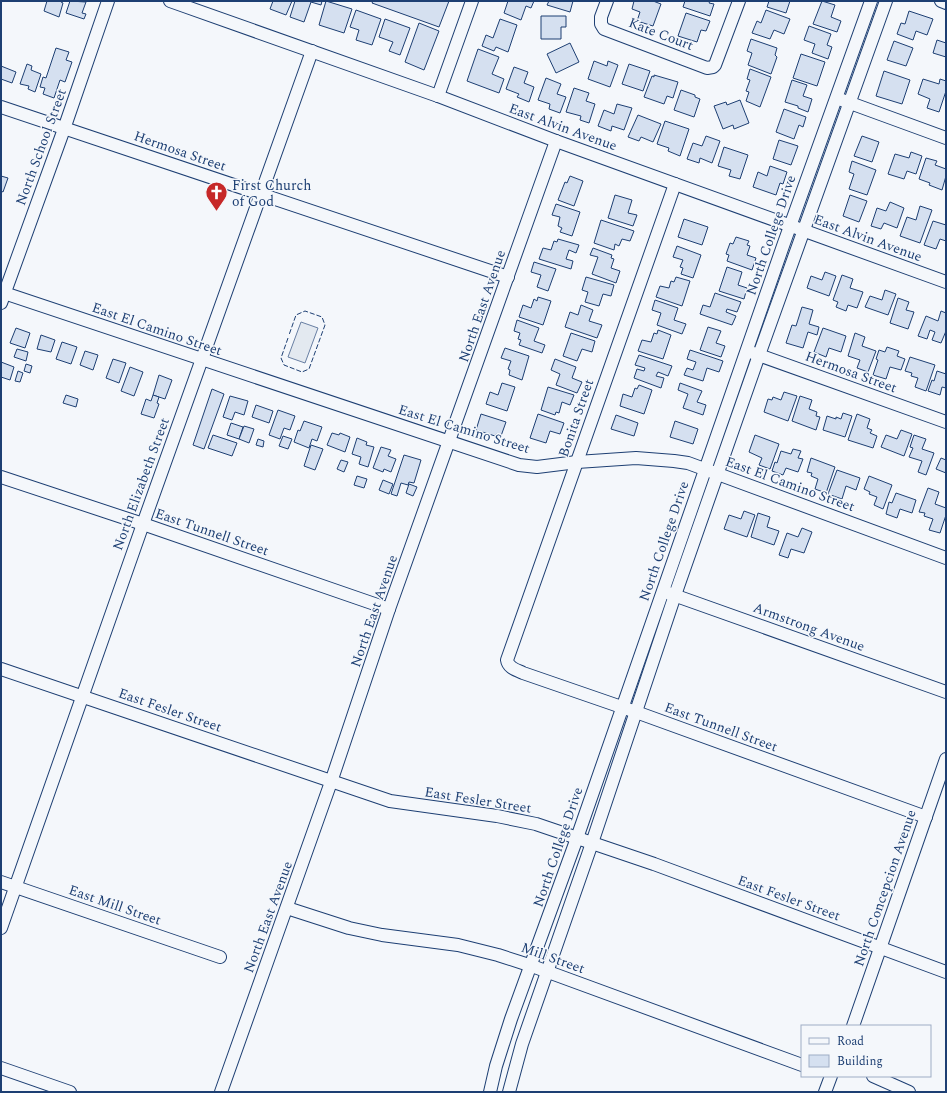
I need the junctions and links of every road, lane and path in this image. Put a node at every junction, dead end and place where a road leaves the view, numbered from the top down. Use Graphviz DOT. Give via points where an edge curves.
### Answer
graph roads {
  1 [pos="108,1"];
  2 [pos="170,1"];
  3 [pos="472,1"];
  4 [pos="607,1"];
  5 [pos="739,1"];
  6 [pos="871,1"];
  7 [pos="886,1"];
  8 [pos="941,1"];
  9 [pos="946,3"];
  10 [pos="312,51"];
  11 [pos="438,96"];
  12 [pos="836,98"];
  13 [pos="849,103"];
  14 [pos="1,107"];
  15 [pos="64,129"];
  16 [pos="946,138"];
  17 [pos="556,141"];
  18 [pos="675,184"];
  19 [pos="260,194"];
  20 [pos="790,226"];
  21 [pos="803,231"];
  22 [pos="508,277"];
  23 [pos="946,282"];
  24 [pos="2,296"];
  25 [pos="746,351"];
  26 [pos="759,355"];
  27 [pos="202,360"];
  28 [pos="946,422"];
  29 [pos="450,442"];
  30 [pos="577,462"];
  31 [pos="705,469"];
  32 [pos="718,473"];
  33 [pos="1,477"];
  34 [pos="143,524"];
  35 [pos="946,558"];
  36 [pos="663,591"];
  37 [pos="675,596"];
  38 [pos="389,610"];
  39 [pos="508,663"];
  40 [pos="1,669"];
  41 [pos="946,692"];
  42 [pos="82,696"];
  43 [pos="622,707"];
  44 [pos="636,712"];
  45 [pos="946,759"];
  46 [pos="331,782"];
  47 [pos="926,817"];
  48 [pos="577,838"];
  49 [pos="592,843"];
  50 [pos="1,882"];
  51 [pos="16,887"];
  52 [pos="287,908"];
  53 [pos="1,928"];
  54 [pos="880,948"];
  55 [pos="220,957"];
  56 [pos="532,966"];
  57 [pos="547,971"];
  58 [pos="946,972"];
  59 [pos="853,1025"];
  60 [pos="801,1065"];
  61 [pos="1,1068"];
  62 [pos="831,1077"];
  63 [pos="875,1077"];
  64 [pos="70,1092"];
  65 [pos="221,1092"];
  66 [pos="490,1092"];
  67 [pos="509,1092"];
  68 [pos="826,1092"];
  69 [pos="909,1092"];
  1 -- 15 [label="street, North School Street"];
  2 -- 10 [label="street, East Alvin Avenue"];
  3 -- 11 [label="street"];
  4 -- 5 [label="street, Kate Court" via="601,17 604,29 707,68 715,64"];
  6 -- 12 [label="street, North College Drive"];
  7 -- 13 [label="street, North College Drive"];
  8 -- 9 [label="street"];
  10 -- 11 [label="street, East Alvin Avenue"];
  10 -- 19 [label="street, North Elizabeth Street"];
  11 -- 17 [label="street, East Alvin Avenue"];
  12 -- 13 [label="street"];
  12 -- 20 [label="street, North College Drive"];
  13 -- 16 [label="street"];
  13 -- 21 [label="street, North College Drive"];
  14 -- 15 [label="street, Hermosa Street"];
  15 -- 19 [label="street, Hermosa Street"];
  15 -- 24 [label="street, North School Street"];
  17 -- 18 [label="street, East Alvin Avenue"];
  17 -- 22 [label="street, North East Avenue"];
  18 -- 20 [label="street, East Alvin Avenue"];
  18 -- 30 [label="street, Bonita Street"];
  19 -- 22 [label="street, Hermosa Street"];
  19 -- 27 [label="street, North Elizabeth Street"];
  20 -- 21 [label="street, East Alvin Avenue"];
  20 -- 25 [label="street, North College Drive"];
  21 -- 23 [label="street, East Alvin Avenue"];
  21 -- 26 [label="street, North College Drive"];
  22 -- 29 [label="street, North East Avenue"];
  24 -- 27 [label="street, East El Camino Street"];
  25 -- 26 [label="street, Hermosa Street"];
  25 -- 31 [label="street, North College Drive"];
  26 -- 28 [label="street, Hermosa Street"];
  26 -- 32 [label="street, North College Drive"];
  27 -- 29 [label="street, East El Camino Street"];
  27 -- 34 [label="street, North Elizabeth Street"];
  29 -- 30 [label="street, East El Camino Street" via="519,465 537,467"];
  29 -- 38 [label="street, North East Avenue"];
  30 -- 31 [label="street, East El Camino Street" via="636,458 674,460"];
  30 -- 39 [label="street, Bonita Street"];
  31 -- 32 [label="street, East El Camino Street"];
  31 -- 36 [label="street, North College Drive"];
  32 -- 35 [label="street, East El Camino Street"];
  32 -- 37 [label="street, North College Drive"];
  33 -- 34 [label="street, East Tunnell Street"];
  34 -- 38 [label="street, East Tunnell Street"];
  34 -- 42 [label="street, North Elizabeth Street"];
  36 -- 37 [label="street, Armstrong Avenue"];
  36 -- 43 [label="street, North College Drive"];
  37 -- 41 [label="street, Armstrong Avenue"];
  37 -- 44 [label="street, North College Drive"];
  38 -- 46 [label="street, North East Avenue"];
  39 -- 43 [label="street, East Tunnell Street" via="523,673"];
  40 -- 42 [label="street, East Fesler Street"];
  42 -- 46 [label="street, East Fesler Street"];
  42 -- 51 [label="street, North Elizabeth Street"];
  43 -- 44 [label="street, East Tunnell Street"];
  43 -- 48 [label="street, North College Drive"];
  44 -- 47 [label="street, East Tunnell Street"];
  44 -- 49 [label="street, North College Drive"];
  45 -- 47 [label="street, North Concepcion Avenue"];
  46 -- 48 [label="street, East Fesler Street" via="390,801 536,824"];
  46 -- 52 [label="street, North East Avenue"];
  47 -- 54 [label="street, North Concepcion Avenue"];
  48 -- 49 [label="street, East Fesler Street"];
  48 -- 56 [label="street, North College Drive"];
  49 -- 54 [label="street, East Fesler Street"];
  49 -- 57 [label="street, North College Drive"];
  50 -- 51 [label="street, East Mill Street"];
  51 -- 53 [label="street, North Elizabeth Street"];
  51 -- 55 [label="street, East Mill Street"];
  52 -- 56 [label="street, Mill Street" via="362,931 458,945"];
  52 -- 65 [label="street, North East Avenue"];
  54 -- 58 [label="street, East Fesler Street"];
  54 -- 59 [label="street, North Concepcion Avenue"];
  56 -- 57 [label="street, Mill Street"];
  56 -- 66 [label="street, North College Drive" via="511,1019"];
  57 -- 60 [label="street, Mill Street"];
  57 -- 67 [label="street, North College Drive"];
  61 -- 64 [label="street"];
  62 -- 68 [label="street"];
  63 -- 69 [label="street"];
}
